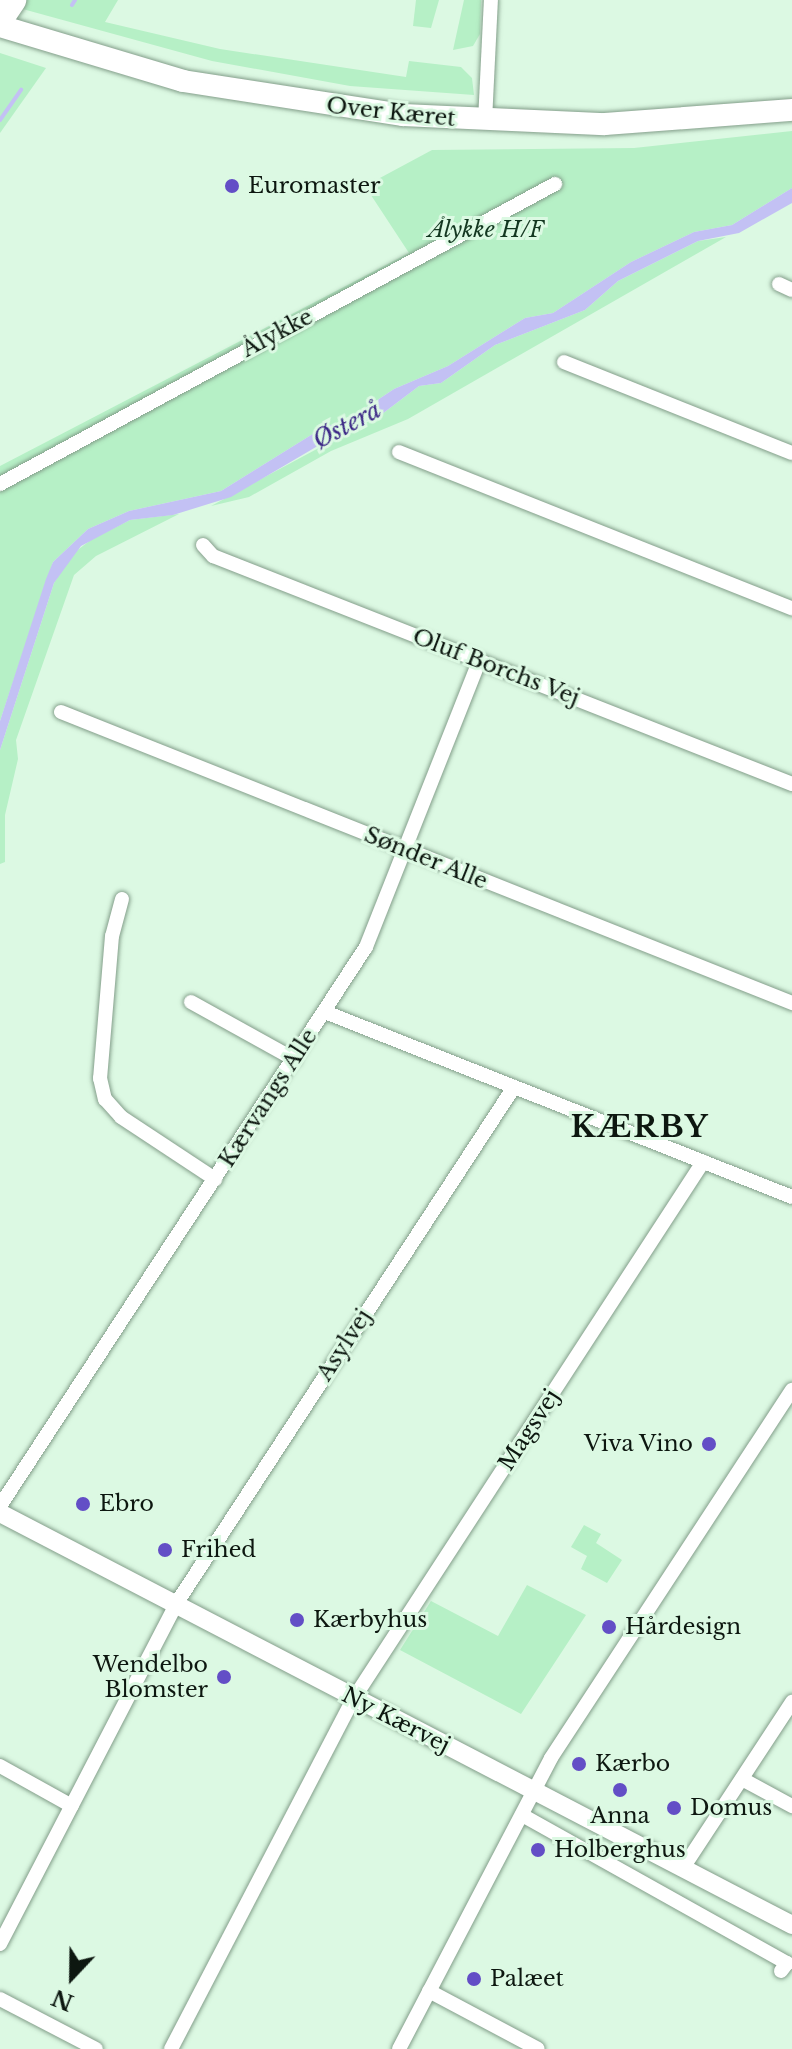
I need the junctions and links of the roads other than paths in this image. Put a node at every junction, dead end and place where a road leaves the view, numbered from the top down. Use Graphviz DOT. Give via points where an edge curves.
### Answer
graph roads {
  1 [pos="12,0"];
  2 [pos="491,0"];
  3 [pos="0,18"];
  4 [pos="0,26"];
  5 [pos="792,110"];
  6 [pos="485,121"];
  7 [pos="555,184"];
  8 [pos="564,362"];
  9 [pos="399,452"];
  10 [pos="792,453"];
  11 [pos="0,484"];
  12 [pos="203,545"];
  13 [pos="792,608"];
  14 [pos="479,661"];
  15 [pos="61,712"];
  16 [pos="792,784"];
  17 [pos="405,849"];
  18 [pos="122,899"];
  19 [pos="191,1002"];
  20 [pos="792,1003"];
  21 [pos="325,1012"];
  22 [pos="294,1059"];
  23 [pos="514,1087"];
  24 [pos="703,1162"];
  25 [pos="215,1179"];
  26 [pos="792,1197"];
  27 [pos="792,1390"];
  28 [pos="0,1506"];
  29 [pos="0,1513"];
  30 [pos="176,1604"];
  31 [pos="354,1698"];
  32 [pos="792,1702"];
  33 [pos="0,1766"];
  34 [pos="742,1779"];
  35 [pos="534,1791"];
  36 [pos="72,1806"];
  37 [pos="792,1806"];
  38 [pos="522,1815"];
  39 [pos="683,1868"];
  40 [pos="792,1925"];
  41 [pos="0,1944"];
  42 [pos="781,1971"];
  43 [pos="429,1991"];
  44 [pos="0,1999"];
  45 [pos="96,2049"];
  46 [pos="171,2049"];
  47 [pos="399,2049"];
  48 [pos="538,2049"];
  1 -- 3 [label="highway"];
  2 -- 6 [label="street"];
  4 -- 6 [label="main road, Over Kæret" via="183,81 272,99"];
  5 -- 6 [label="main road, Over Kæret" via="605,124"];
  7 -- 11 [label="street, Ålykke"];
  8 -- 10 [label="street"];
  9 -- 13 [label="street"];
  12 -- 14 [label="street, Oluf Borchs Vej" via="213,556"];
  14 -- 16 [label="street, Oluf Borchs Vej"];
  14 -- 17 [label="street, Kærvangs Alle"];
  15 -- 17 [label="street, Sønder Alle"];
  17 -- 20 [label="street, Sønder Alle"];
  17 -- 21 [label="street, Kærvangs Alle" via="366,947"];
  18 -- 25 [label="street" via="111,952 100,1078 105,1099 121,1117"];
  19 -- 22 [label="street"];
  21 -- 22 [label="street, Kærvangs Alle"];
  21 -- 23 [label="street"];
  22 -- 25 [label="street, Kærvangs Alle"];
  23 -- 24 [label="street"];
  23 -- 30 [label="street, Asylvej"];
  24 -- 26 [label="street"];
  24 -- 31 [label="street, Magsvej"];
  25 -- 28 [label="street, Kærvangs Alle"];
  27 -- 35 [label="street"];
  29 -- 30 [label="street, Ny Kærvej"];
  30 -- 31 [label="street, Ny Kærvej"];
  30 -- 36 [label="street, Asylvej"];
  31 -- 35 [label="street, Ny Kærvej"];
  31 -- 46 [label="street, Magsvej"];
  32 -- 34 [label="street"];
  33 -- 36 [label="street"];
  34 -- 37 [label="street"];
  34 -- 39 [label="street"];
  35 -- 38 [label="street"];
  35 -- 39 [label="street, Ny Kærvej"];
  36 -- 41 [label="street, Asylvej"];
  38 -- 42 [label="street" via="787,1963"];
  38 -- 43 [label="street"];
  39 -- 40 [label="street, Ny Kærvej"];
  43 -- 47 [label="street"];
  43 -- 48 [label="street"];
  44 -- 45 [label="street"];
}
